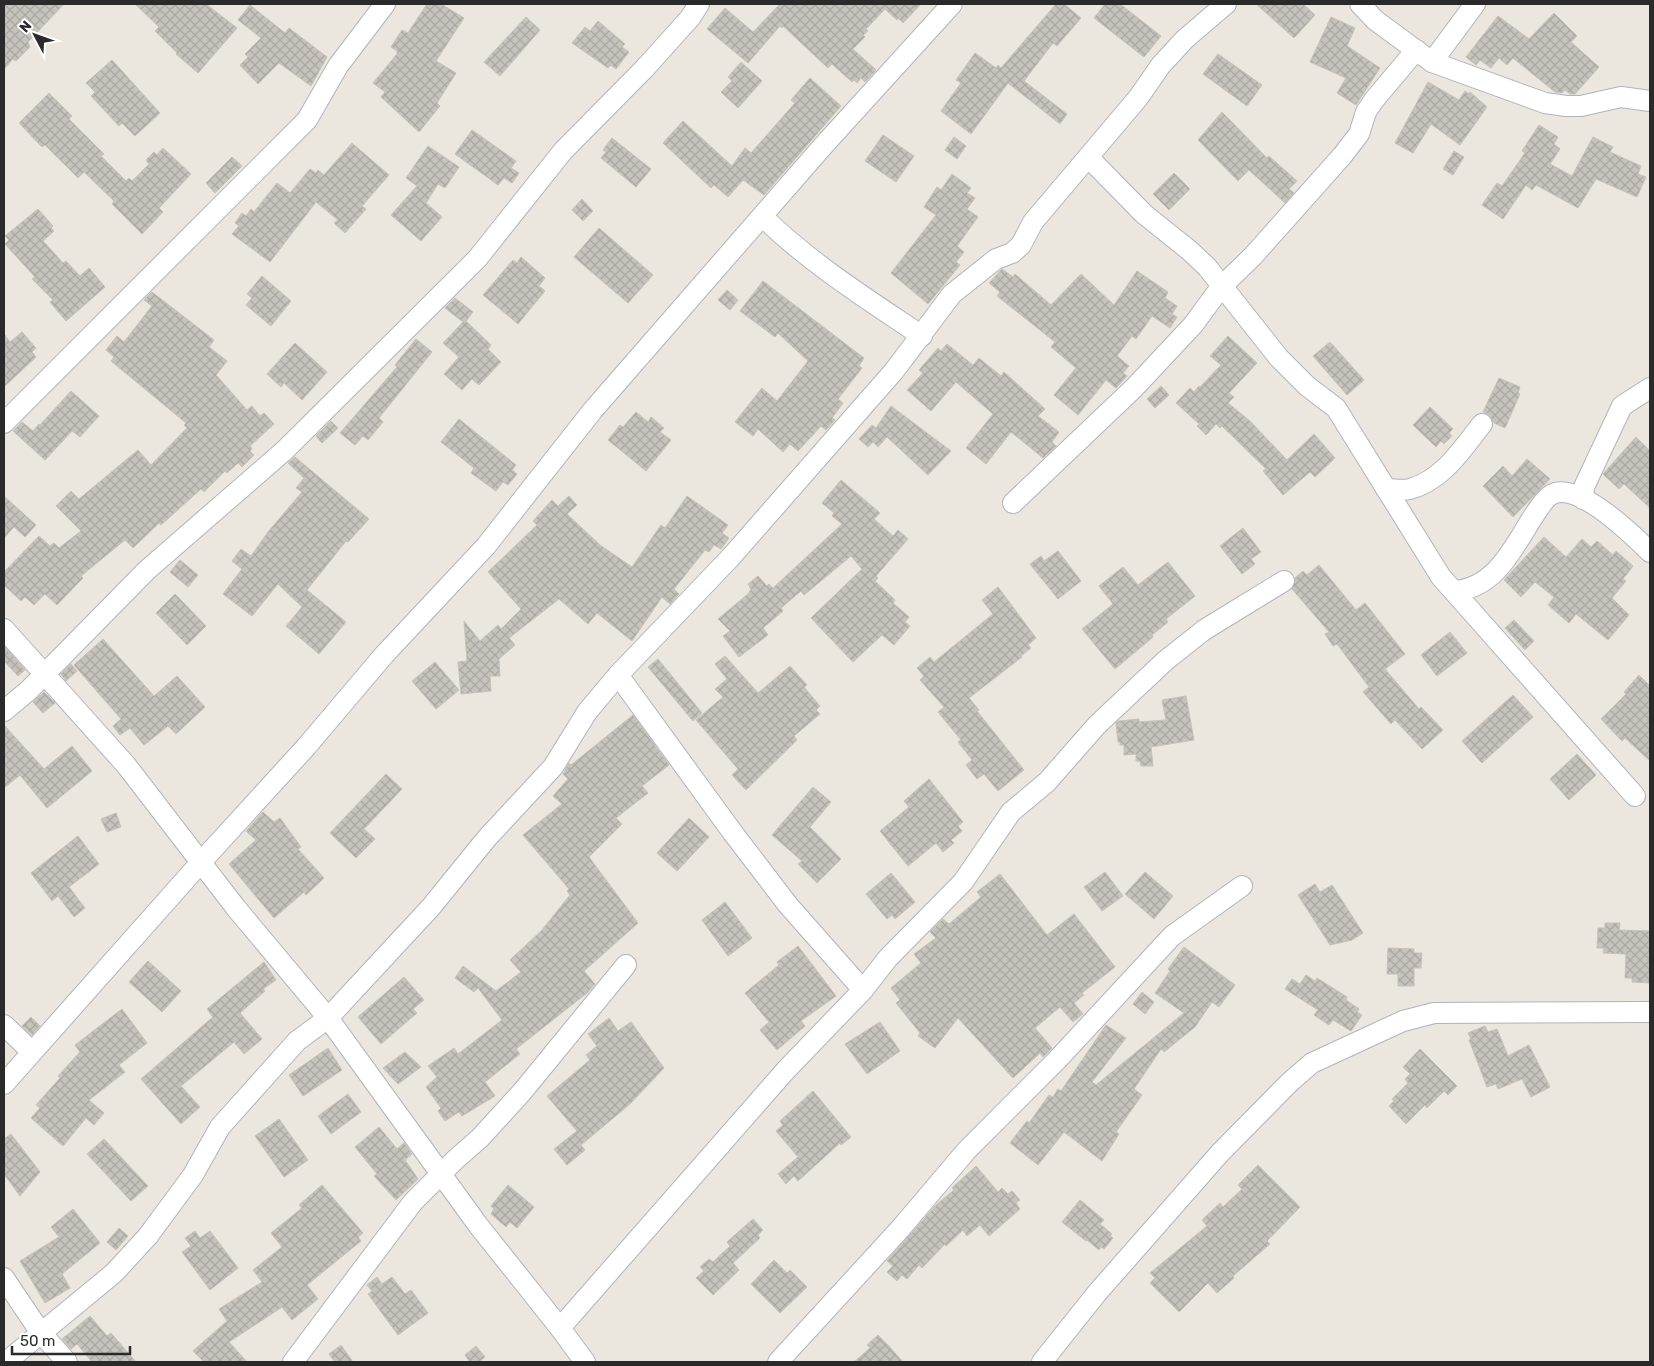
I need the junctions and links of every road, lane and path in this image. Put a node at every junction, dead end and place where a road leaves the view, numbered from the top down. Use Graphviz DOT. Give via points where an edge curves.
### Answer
graph roads {
  1 [pos="385,4"];
  2 [pos="699,4"];
  3 [pos="952,4"];
  4 [pos="1226,4"];
  5 [pos="1360,4"];
  6 [pos="1475,4"];
  7 [pos="1416,50"];
  8 [pos="1432,62"];
  9 [pos="1650,102"];
  10 [pos="1089,158"];
  11 [pos="763,217"];
  12 [pos="1221,287"];
  13 [pos="922,336"];
  14 [pos="1650,388"];
  15 [pos="4,423"];
  16 [pos="1482,424"];
  17 [pos="1386,489"];
  18 [pos="1583,499"];
  19 [pos="1013,503"];
  20 [pos="1650,552"];
  21 [pos="1284,581"];
  22 [pos="1455,591"];
  23 [pos="4,629"];
  24 [pos="44,673"];
  25 [pos="618,675"];
  26 [pos="4,711"];
  27 [pos="1635,796"];
  28 [pos="202,860"];
  29 [pos="1242,886"];
  30 [pos="626,965"];
  31 [pos="863,990"];
  32 [pos="1650,1012"];
  33 [pos="328,1018"];
  34 [pos="4,1025"];
  35 [pos="32,1052"];
  36 [pos="4,1084"];
  37 [pos="440,1174"];
  38 [pos="4,1278"];
  39 [pos="560,1328"];
  40 [pos="41,1333"];
  41 [pos="6,1362"];
  42 [pos="67,1362"];
  43 [pos="293,1362"];
  44 [pos="585,1362"];
  45 [pos="778,1362"];
  46 [pos="1042,1362"];
  1 -- 15 [label="street" via="338,66 307,120"];
  2 -- 24 [label="street" via="645,68 563,151 477,259 285,450 147,570"];
  3 -- 11 [label="street"];
  4 -- 10 [label="street" via="1185,39 1161,65"];
  5 -- 7 [label="street" via="1375,20"];
  6 -- 8 [label="street"];
  7 -- 8 [label="street"];
  7 -- 12 [label="street" via="1374,100 1359,134 1342,156"];
  8 -- 9 [label="street" via="1545,103 1581,106 1621,97"];
  10 -- 12 [label="street" via="1144,214 1207,267"];
  10 -- 13 [label="street" via="1033,222 1021,245 1012,253 996,259 952,294"];
  11 -- 13 [label="street" via="786,240"];
  11 -- 28 [label="street" via="593,410 486,546 384,655 306,747"];
  12 -- 17 [label="street" via="1279,358 1307,386 1336,408"];
  12 -- 19 [label="street" via="1193,326 1134,388"];
  13 -- 25 [label="street" via="730,558"];
  14 -- 18 [label="street" via="1622,406 1584,487"];
  16 -- 17 [label="street" via="1446,469 1431,481 1409,490"];
  17 -- 22 [label="street" via="1441,577"];
  18 -- 20 [label="street" via="1612,518"];
  18 -- 22 [label="street" via="1568,493 1552,494 1533,516 1509,558 1493,574 1476,585"];
  21 -- 31 [label="street" via="1204,630 1165,661 1097,725 1047,782 1011,812 963,882 888,958"];
  22 -- 27 [label="street"];
  23 -- 24 [label="street"];
  24 -- 26 [label="street"];
  24 -- 28 [label="street" via="126,765"];
  25 -- 31 [label="street" via="788,905"];
  25 -- 33 [label="street" via="587,712 553,767 487,838 457,878 372,973"];
  28 -- 33 [label="street" via="236,908"];
  28 -- 35 [label="street"];
  29 -- 45 [label="street" via="1172,936 1058,1059 967,1150"];
  30 -- 37 [label="street" via="522,1092 480,1138"];
  31 -- 39 [label="street" via="786,1070"];
  32 -- 46 [label="street" via="1434,1013 1403,1021 1312,1063 1220,1153 1097,1293"];
  33 -- 37 [label="street"];
  33 -- 40 [label="street" via="297,1041 220,1127 193,1175 148,1236 114,1273"];
  34 -- 35 [label="street"];
  35 -- 36 [label="street"];
  37 -- 39 [label="street"];
  37 -- 43 [label="street" via="413,1202"];
  38 -- 40 [label="street"];
  39 -- 44 [label="street"];
  40 -- 41 [label="street"];
  40 -- 42 [label="street"];
}
